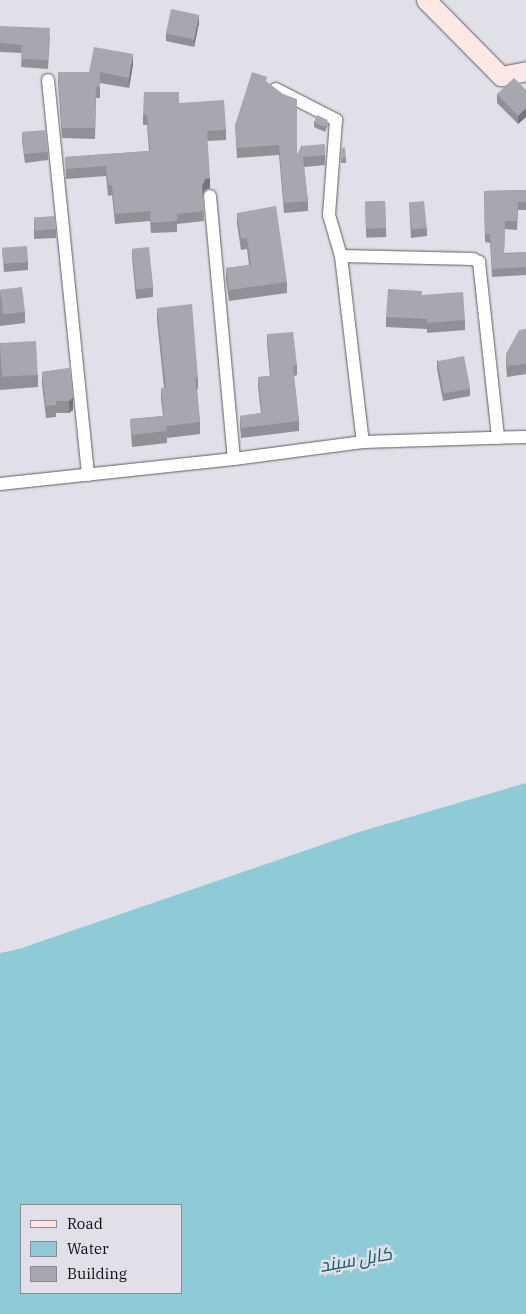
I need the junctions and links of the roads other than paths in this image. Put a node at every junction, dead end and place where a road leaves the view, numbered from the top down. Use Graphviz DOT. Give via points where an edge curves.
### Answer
graph roads {
  1 [pos="426,0"];
  2 [pos="526,71"];
  3 [pos="48,80"];
  4 [pos="276,89"];
  5 [pos="210,196"];
  6 [pos="341,256"];
  7 [pos="526,437"];
  8 [pos="498,438"];
  9 [pos="363,442"];
  10 [pos="234,459"];
  11 [pos="88,475"];
  12 [pos="0,484"];
  1 -- 2 [label="street" via="501,76"];
  3 -- 11 [label="street"];
  4 -- 6 [label="street" via="336,120 329,215"];
  5 -- 10 [label="street"];
  6 -- 8 [label="street" via="473,259 479,262"];
  6 -- 9 [label="street"];
  7 -- 8 [label="street"];
  8 -- 9 [label="street"];
  9 -- 10 [label="street"];
  10 -- 11 [label="street"];
  11 -- 12 [label="street"];
}
